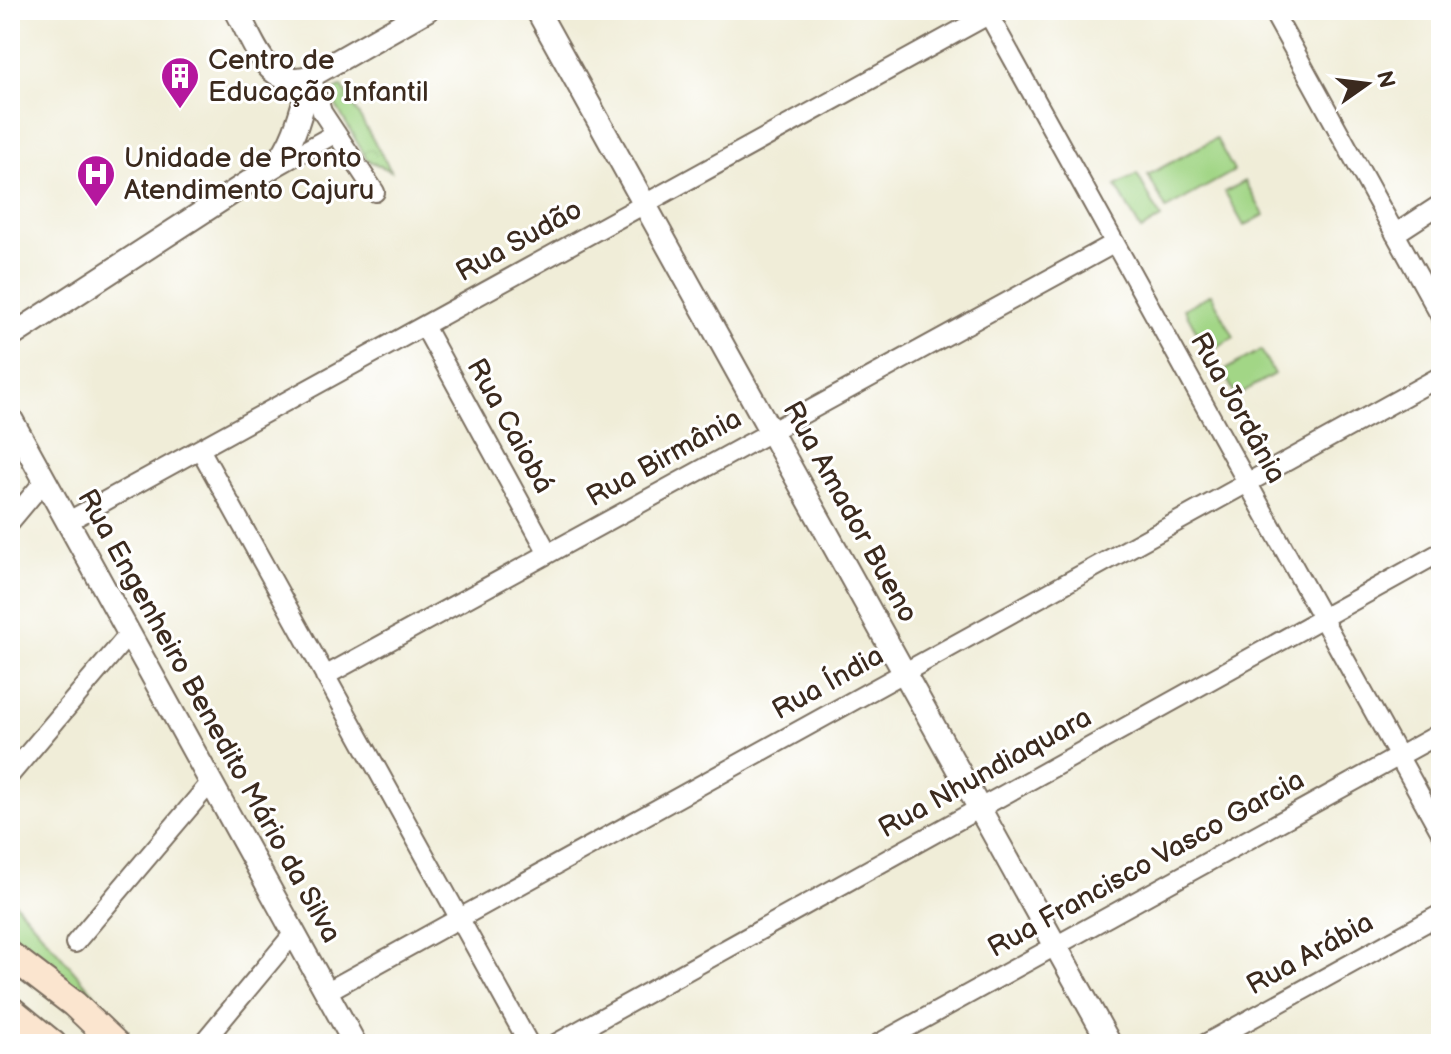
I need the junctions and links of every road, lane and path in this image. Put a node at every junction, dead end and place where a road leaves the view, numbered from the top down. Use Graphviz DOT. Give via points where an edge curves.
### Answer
graph roads {
  1 [pos="236,10"];
  2 [pos="427,10"];
  3 [pos="537,10"];
  4 [pos="1272,10"];
  5 [pos="991,12"];
  6 [pos="311,76"];
  7 [pos="336,133"];
  8 [pos="261,176"];
  9 [pos="375,192"];
  10 [pos="645,204"];
  11 [pos="1441,204"];
  12 [pos="1395,234"];
  13 [pos="1115,243"];
  14 [pos="1441,317"];
  15 [pos="424,326"];
  16 [pos="10,337"];
  17 [pos="1441,376"];
  18 [pos="10,417"];
  19 [pos="771,431"];
  20 [pos="200,449"];
  21 [pos="45,480"];
  22 [pos="1248,483"];
  23 [pos="10,522"];
  24 [pos="67,522"];
  25 [pos="1441,552"];
  26 [pos="548,553"];
  27 [pos="1322,618"];
  28 [pos="129,634"];
  29 [pos="904,672"];
  30 [pos="325,676"];
  31 [pos="1441,733"];
  32 [pos="1399,756"];
  33 [pos="10,775"];
  34 [pos="211,782"];
  35 [pos="980,808"];
  36 [pos="1441,833"];
  37 [pos="1441,914"];
  38 [pos="459,918"];
  39 [pos="294,933"];
  40 [pos="75,943"];
  41 [pos="1056,946"];
  42 [pos="10,955"];
  43 [pos="326,992"];
  44 [pos="10,1009"];
  45 [pos="10,1037"];
  46 [pos="10,1044"];
  47 [pos="53,1044"];
  48 [pos="116,1044"];
  49 [pos="202,1044"];
  50 [pos="355,1044"];
  51 [pos="529,1044"];
  52 [pos="555,1044"];
  53 [pos="878,1044"];
  54 [pos="1110,1044"];
  55 [pos="1205,1044"];
  1 -- 6 [label="street" via="271,71 294,80"];
  2 -- 6 [label="street"];
  3 -- 10 [label="street, Rua Amador Bueno"];
  4 -- 12 [label="street"];
  5 -- 10 [label="street, Rua Sudão"];
  5 -- 13 [label="street, Rua Jordânia"];
  6 -- 7 [label="street" via="322,112"];
  6 -- 8 [label="street" via="285,154"];
  7 -- 8 [label="street"];
  7 -- 9 [label="street"];
  8 -- 16 [label="street"];
  10 -- 15 [label="street, Rua Sudão"];
  10 -- 19 [label="street, Rua Amador Bueno"];
  11 -- 12 [label="street"];
  12 -- 14 [label="street"];
  13 -- 19 [label="street, Rua Birmânia"];
  13 -- 22 [label="street, Rua Jordânia"];
  15 -- 20 [label="street, Rua Sudão"];
  15 -- 26 [label="street, Rua Caiobá"];
  17 -- 22 [label="street, Rua Índia"];
  18 -- 21 [label="street, Rua Engenheiro Benedito Mário da Silva"];
  19 -- 26 [label="street, Rua Birmânia"];
  19 -- 29 [label="street, Rua Amador Bueno"];
  20 -- 24 [label="street, Rua Sudão"];
  20 -- 30 [label="street"];
  21 -- 23 [label="street"];
  21 -- 24 [label="street, Rua Engenheiro Benedito Mário da Silva"];
  22 -- 27 [label="street, Rua Jordânia"];
  22 -- 29 [label="street, Rua Índia"];
  24 -- 28 [label="street, Rua Engenheiro Benedito Mário da Silva"];
  25 -- 27 [label="street, Rua Nhundiaquara"];
  26 -- 30 [label="street, Rua Birmânia"];
  27 -- 32 [label="street, Rua Jordânia"];
  27 -- 35 [label="street, Rua Nhundiaquara"];
  28 -- 33 [label="street"];
  28 -- 34 [label="street, Rua Engenheiro Benedito Mário da Silva"];
  29 -- 35 [label="street, Rua Amador Bueno"];
  29 -- 38 [label="street, Rua Índia"];
  30 -- 38 [label="street"];
  31 -- 32 [label="street, Rua Francisco Vasco Garcia"];
  32 -- 36 [label="street, Rua Jordânia"];
  32 -- 41 [label="street, Rua Francisco Vasco Garcia"];
  34 -- 39 [label="street, Rua Engenheiro Benedito Mário da Silva"];
  34 -- 40 [label="street"];
  35 -- 41 [label="street, Rua Amador Bueno"];
  35 -- 52 [label="street, Rua Nhundiaquara"];
  37 -- 55 [label="street, Rua Arábia"];
  38 -- 43 [label="street, Rua Índia"];
  38 -- 51 [label="street"];
  39 -- 43 [label="street, Rua Engenheiro Benedito Mário da Silva"];
  39 -- 49 [label="street"];
  41 -- 53 [label="street, Rua Francisco Vasco Garcia"];
  41 -- 54 [label="street, Rua Amador Bueno"];
  42 -- 48 [label="main road"];
  43 -- 50 [label="street, Rua Engenheiro Benedito Mário da Silva"];
  44 -- 47 [label="main road"];
  45 -- 46 [label="street"];
}
